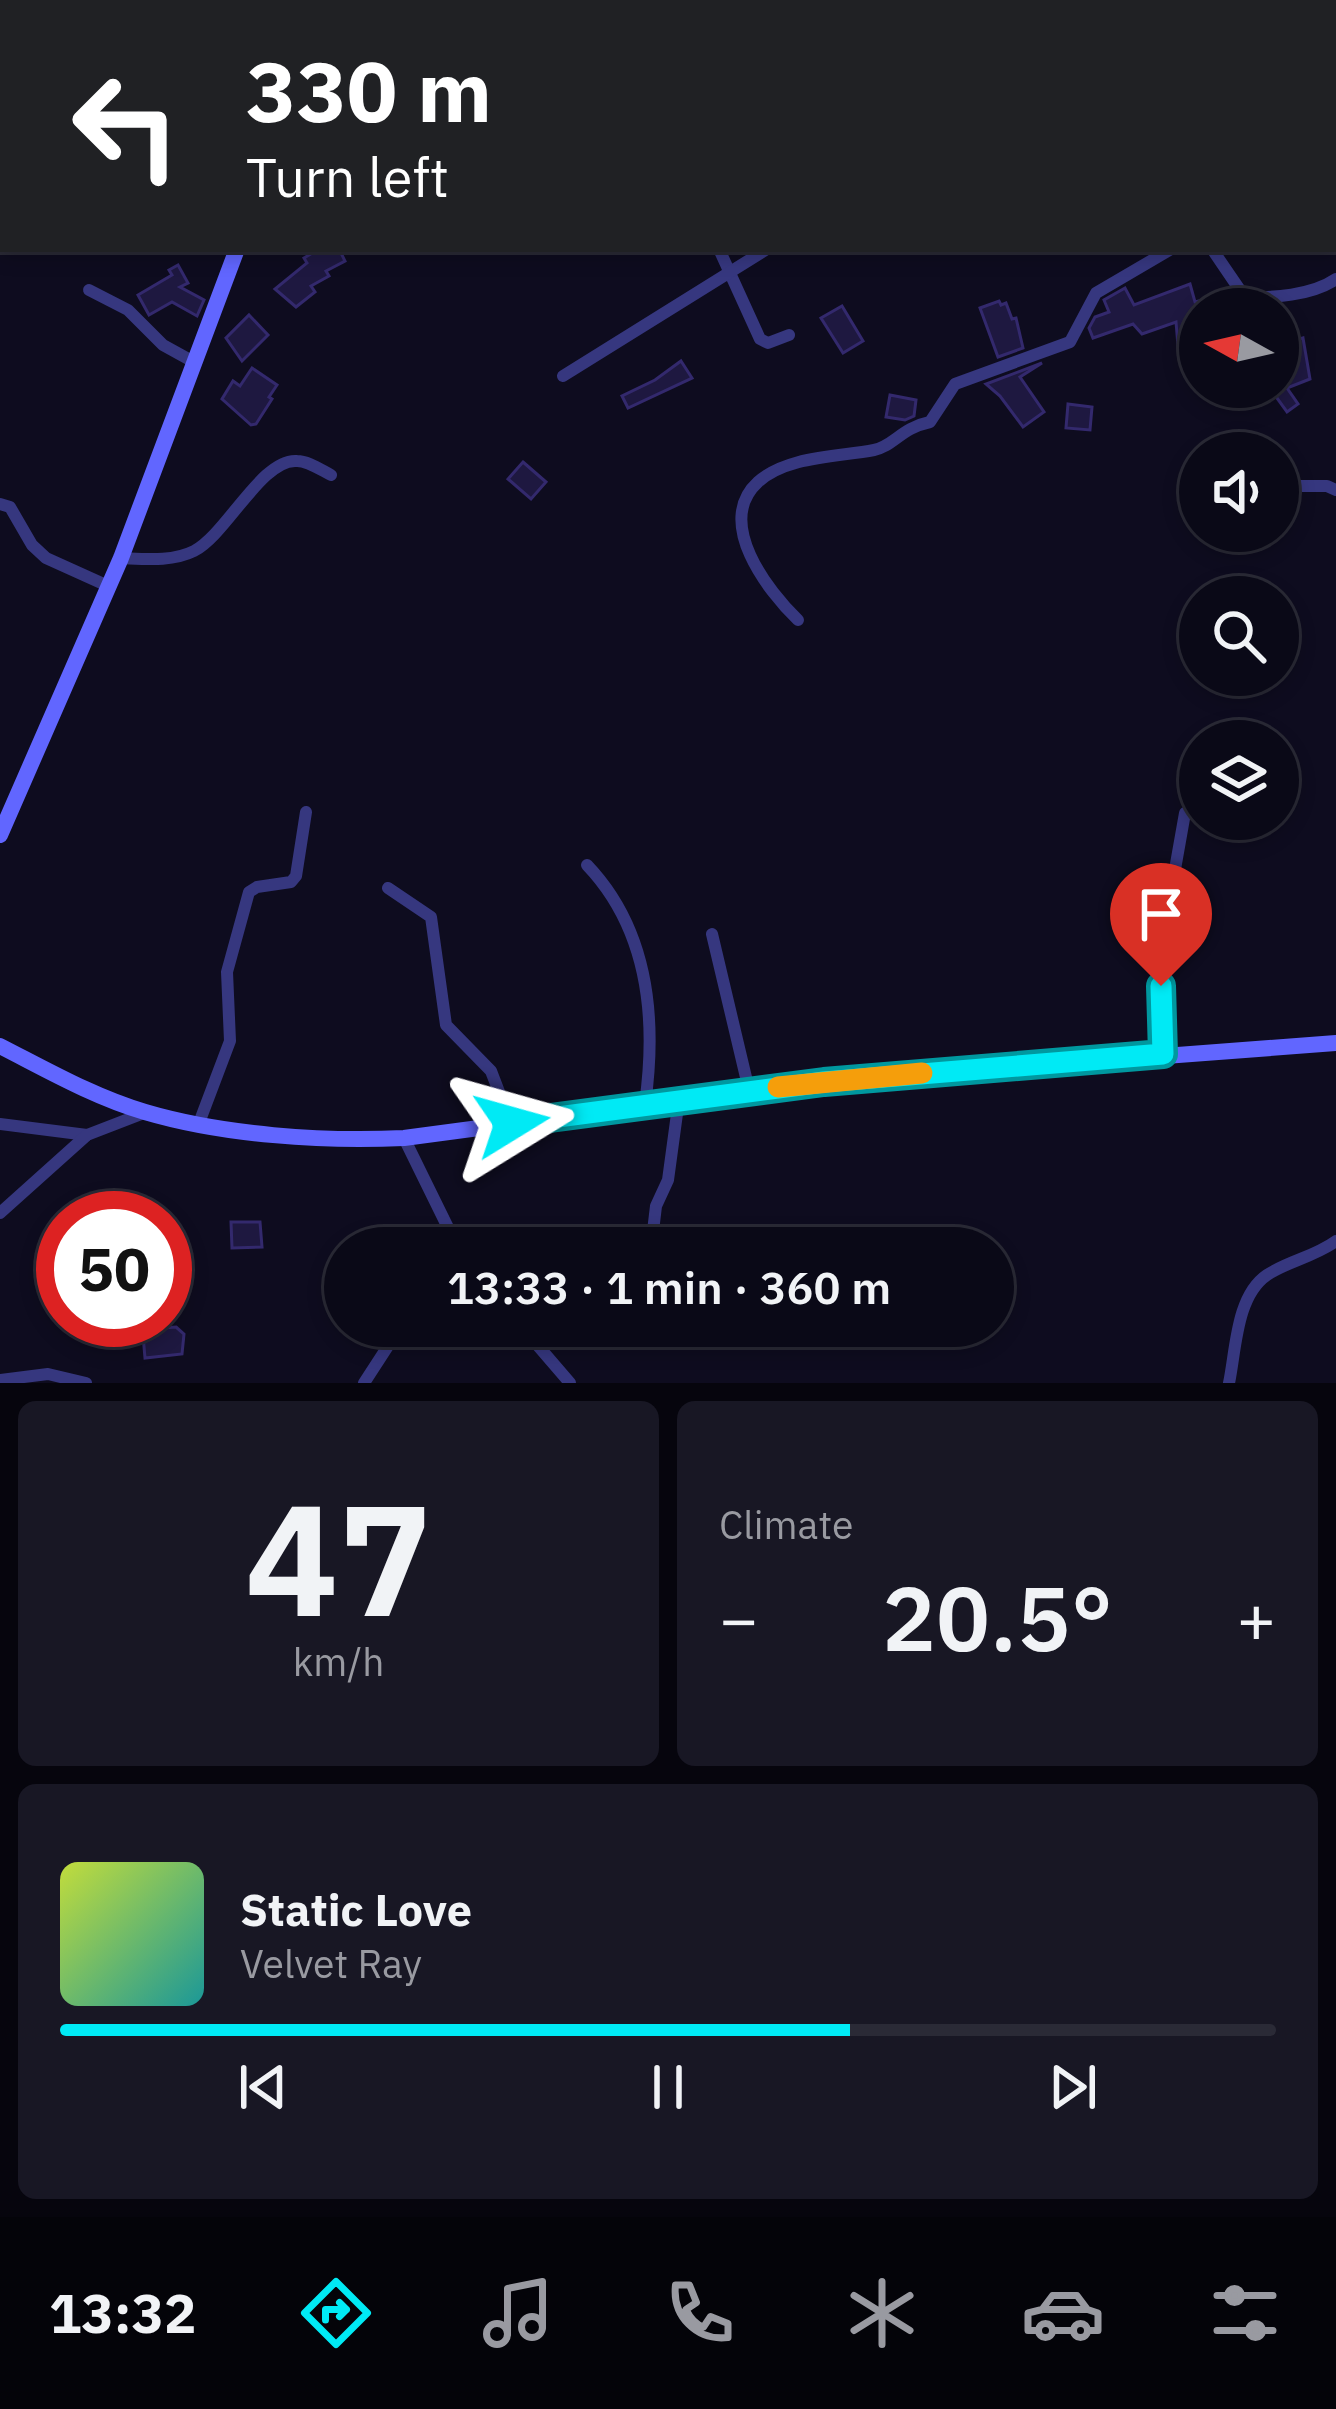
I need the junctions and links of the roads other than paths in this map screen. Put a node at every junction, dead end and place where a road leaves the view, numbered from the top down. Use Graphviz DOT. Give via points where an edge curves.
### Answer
graph roads {
  1 [pos="236,252"];
  2 [pos="720,252"];
  3 [pos="762,252"];
  4 [pos="1166,252"];
  5 [pos="1214,252"];
  6 [pos="729,274"];
  7 [pos="1336,279"];
  8 [pos="89,290"];
  9 [pos="789,335"];
  10 [pos="192,361"];
  11 [pos="563,376"];
  12 [pos="331,475"];
  13 [pos="1299,487"];
  14 [pos="1336,490"];
  15 [pos="0,504"];
  16 [pos="121,557"];
  17 [pos="108,586"];
  18 [pos="798,620"];
  19 [pos="306,812"];
  20 [pos="0,835"];
  21 [pos="1179,840"];
  22 [pos="587,866"];
  23 [pos="388,888"];
  24 [pos="712,934"];
  25 [pos="1336,1043"];
  26 [pos="0,1046"];
  27 [pos="1163,1054"];
  28 [pos="749,1090"];
  29 [pos="679,1100"];
  30 [pos="645,1103"];
  31 [pos="145,1112"];
  32 [pos="199,1123"];
  33 [pos="512,1123"];
  34 [pos="0,1124"];
  35 [pos="87,1136"];
  36 [pos="404,1138"];
  37 [pos="0,1213"];
  38 [pos="448,1227"];
  39 [pos="654,1227"];
  40 [pos="1336,1241"];
  41 [pos="387,1347"];
  42 [pos="539,1347"];
  43 [pos="0,1380"];
  44 [pos="86,1383"];
  45 [pos="364,1383"];
  46 [pos="570,1383"];
  47 [pos="1229,1383"];
  1 -- 10 [label="main road"];
  2 -- 6 [label="street"];
  3 -- 6 [label="street"];
  4 -- 18 [label="street" via="1096,293 1070,342 955,384 930,422 910,425 878,450 827,456 759,481 747,497 747,546 756,573"];
  5 -- 7 [label="street" via="1244,296 1299,292"];
  6 -- 9 [label="street" via="760,339"];
  6 -- 11 [label="street"];
  8 -- 10 [label="street"];
  10 -- 16 [label="main road"];
  12 -- 16 [label="street" via="302,461 278,466 197,550"];
  13 -- 14 [label="street"];
  15 -- 17 [label="street" via="46,559"];
  16 -- 17 [label="main road"];
  17 -- 20 [label="main road"];
  19 -- 32 [label="street" via="296,876 249,892 227,972 230,1041"];
  21 -- 27 [label="street" via="1163,937"];
  22 -- 30 [label="street" via="631,924 646,982"];
  23 -- 33 [label="street" via="431,917 446,1025 491,1071"];
  24 -- 28 [label="street"];
  25 -- 27 [label="main road"];
  26 -- 31 [label="main road"];
  27 -- 28 [label="main road"];
  28 -- 29 [label="main road"];
  29 -- 30 [label="main road"];
  29 -- 39 [label="street"];
  30 -- 33 [label="main road"];
  31 -- 32 [label="main road"];
  31 -- 35 [label="street"];
  32 -- 36 [label="main road"];
  33 -- 36 [label="main road"];
  34 -- 35 [label="street"];
  35 -- 37 [label="street"];
  36 -- 38 [label="street"];
  40 -- 47 [label="street" via="1252,1290"];
  41 -- 45 [label="street"];
  42 -- 46 [label="street"];
  43 -- 44 [label="street" via="48,1374"];
}
